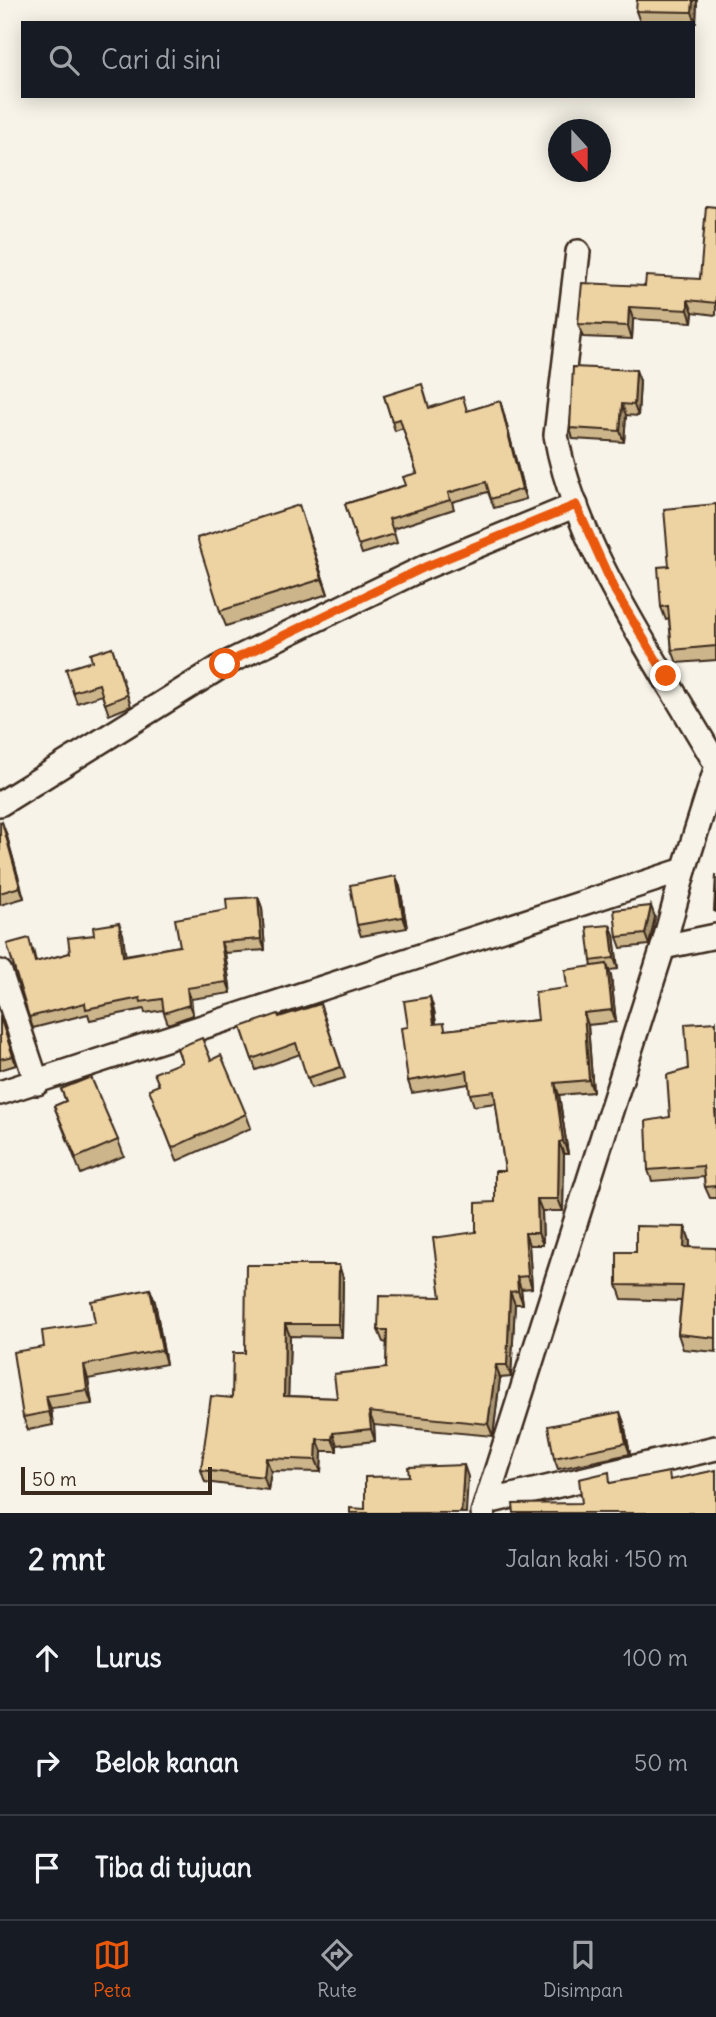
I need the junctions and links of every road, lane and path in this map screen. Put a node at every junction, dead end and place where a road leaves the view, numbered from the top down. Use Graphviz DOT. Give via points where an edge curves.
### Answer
graph roads {
  1 [pos="578,252"];
  2 [pos="576,505"];
  3 [pos="716,766"];
  4 [pos="0,804"];
  5 [pos="684,870"];
  6 [pos="716,936"];
  7 [pos="663,947"];
  8 [pos="0,972"];
  9 [pos="37,1083"];
  10 [pos="0,1093"];
  11 [pos="716,1448"];
  12 [pos="485,1507"];
  1 -- 2 [label="street" via="556,435"];
  2 -- 3 [label="street" via="615,591"];
  2 -- 4 [label="street" via="425,567 225,664"];
  3 -- 5 [label="street"];
  5 -- 7 [label="street"];
  5 -- 9 [label="street"];
  6 -- 7 [label="street"];
  7 -- 12 [label="street"];
  8 -- 9 [label="street"];
  9 -- 10 [label="street"];
  11 -- 12 [label="street"];
}
